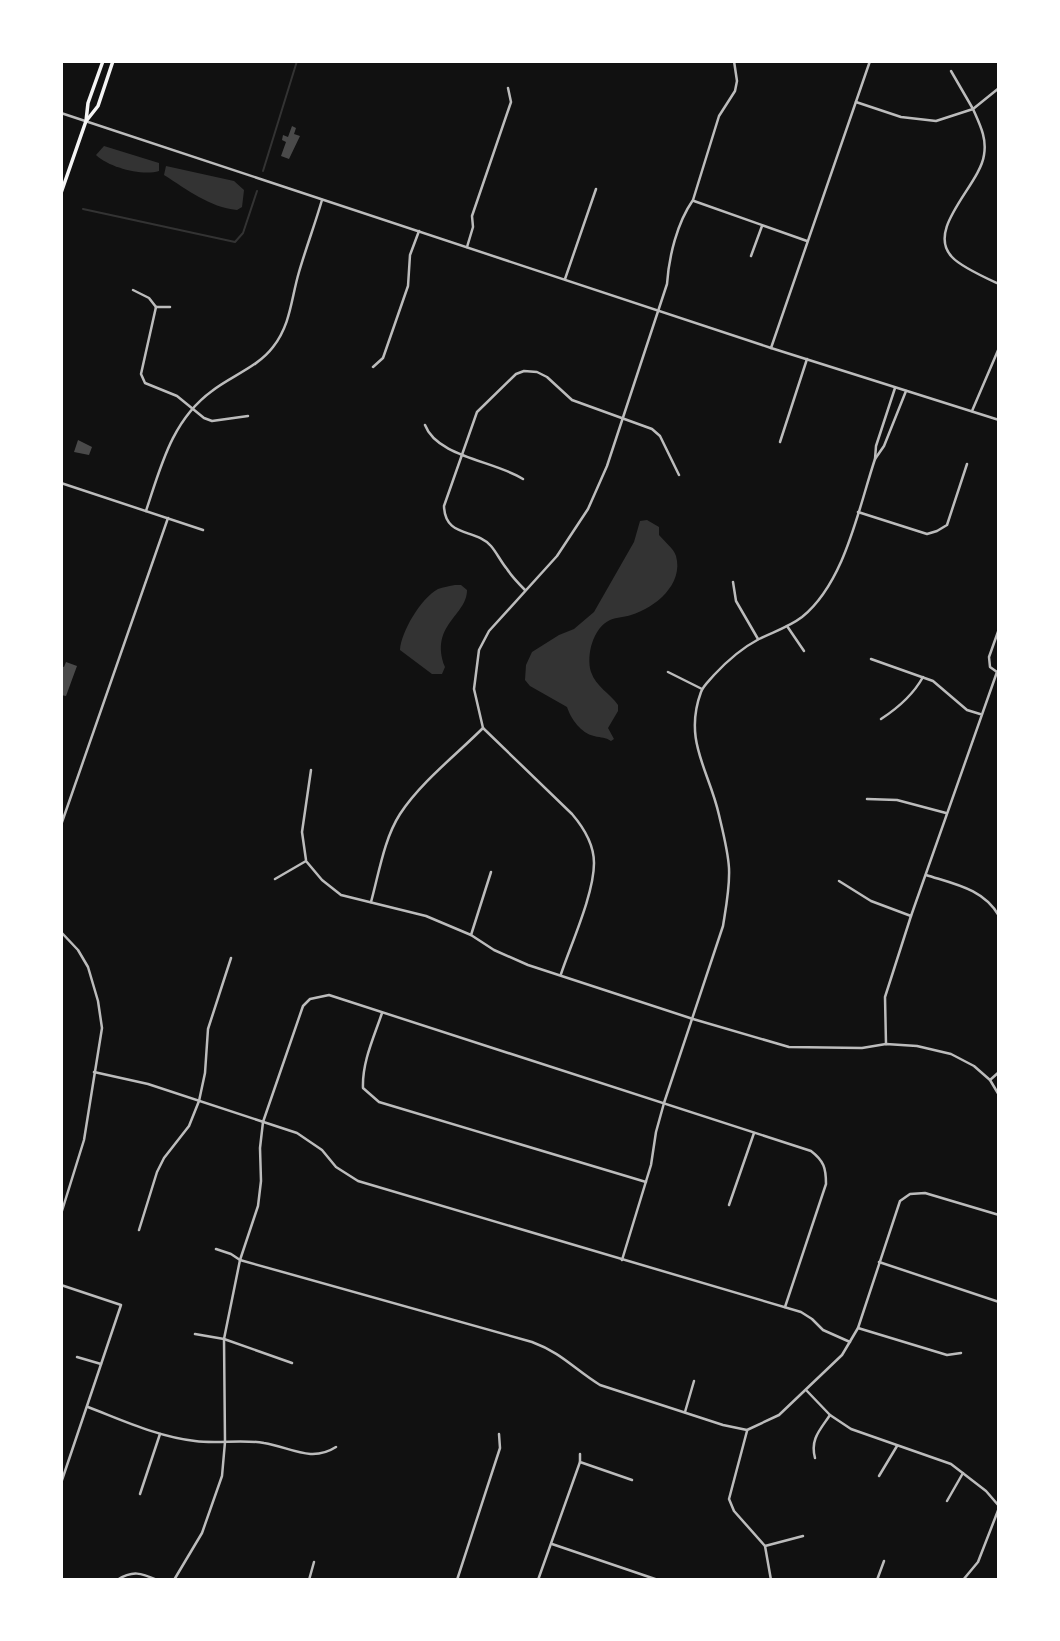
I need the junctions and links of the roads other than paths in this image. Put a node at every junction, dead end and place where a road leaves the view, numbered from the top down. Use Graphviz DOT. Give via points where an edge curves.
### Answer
graph roads {
  1 [pos="103,61"];
  2 [pos="113,61"];
  3 [pos="734,61"];
  4 [pos="870,61"];
  5 [pos="951,71"];
  6 [pos="508,88"];
  7 [pos="999,88"];
  8 [pos="856,102"];
  9 [pos="973,109"];
  10 [pos="61,113"];
  11 [pos="86,121"];
  12 [pos="596,190"];
  13 [pos="61,193"];
  14 [pos="323,199"];
  15 [pos="693,200"];
  16 [pos="762,226"];
  17 [pos="419,231"];
  18 [pos="807,241"];
  19 [pos="467,247"];
  20 [pos="751,256"];
  21 [pos="565,279"];
  22 [pos="999,284"];
  23 [pos="133,290"];
  24 [pos="156,307"];
  25 [pos="170,307"];
  26 [pos="659,310"];
  27 [pos="771,348"];
  28 [pos="999,348"];
  29 [pos="807,359"];
  30 [pos="373,367"];
  31 [pos="895,388"];
  32 [pos="906,391"];
  33 [pos="192,408"];
  34 [pos="972,411"];
  35 [pos="248,416"];
  36 [pos="623,419"];
  37 [pos="999,420"];
  38 [pos="425,425"];
  39 [pos="780,442"];
  40 [pos="462,453"];
  41 [pos="875,460"];
  42 [pos="967,464"];
  43 [pos="679,475"];
  44 [pos="523,479"];
  45 [pos="61,483"];
  46 [pos="146,511"];
  47 [pos="858,512"];
  48 [pos="168,518"];
  49 [pos="203,530"];
  50 [pos="733,582"];
  51 [pos="526,590"];
  52 [pos="787,626"];
  53 [pos="999,629"];
  54 [pos="758,639"];
  55 [pos="804,652"];
  56 [pos="871,659"];
  57 [pos="668,672"];
  58 [pos="998,672"];
  59 [pos="923,677"];
  60 [pos="702,689"];
  61 [pos="980,715"];
  62 [pos="881,719"];
  63 [pos="483,729"];
  64 [pos="311,770"];
  65 [pos="867,799"];
  66 [pos="946,813"];
  67 [pos="61,825"];
  68 [pos="306,861"];
  69 [pos="491,872"];
  70 [pos="926,875"];
  71 [pos="275,879"];
  72 [pos="838,881"];
  73 [pos="371,901"];
  74 [pos="911,916"];
  75 [pos="999,916"];
  76 [pos="61,932"];
  77 [pos="471,935"];
  78 [pos="231,958"];
  79 [pos="561,975"];
  80 [pos="382,1013"];
  81 [pos="693,1019"];
  82 [pos="886,1044"];
  83 [pos="94,1072"];
  84 [pos="999,1072"];
  85 [pos="990,1080"];
  86 [pos="999,1095"];
  87 [pos="200,1101"];
  88 [pos="664,1103"];
  89 [pos="263,1122"];
  90 [pos="754,1133"];
  91 [pos="646,1182"];
  92 [pos="729,1205"];
  93 [pos="999,1208"];
  94 [pos="62,1211"];
  95 [pos="998,1214"];
  96 [pos="139,1230"];
  97 [pos="216,1249"];
  98 [pos="240,1260"];
  99 [pos="622,1260"];
  100 [pos="879,1262"];
  101 [pos="61,1284"];
  102 [pos="999,1302"];
  103 [pos="785,1307"];
  104 [pos="858,1328"];
  105 [pos="195,1334"];
  106 [pos="224,1339"];
  107 [pos="850,1342"];
  108 [pos="961,1353"];
  109 [pos="77,1357"];
  110 [pos="292,1363"];
  111 [pos="102,1364"];
  112 [pos="694,1381"];
  113 [pos="807,1391"];
  114 [pos="88,1407"];
  115 [pos="685,1412"];
  116 [pos="830,1415"];
  117 [pos="747,1430"];
  118 [pos="160,1434"];
  119 [pos="499,1434"];
  120 [pos="225,1443"];
  121 [pos="897,1446"];
  122 [pos="336,1447"];
  123 [pos="580,1454"];
  124 [pos="816,1458"];
  125 [pos="61,1459"];
  126 [pos="69,1461"];
  127 [pos="580,1461"];
  128 [pos="963,1473"];
  129 [pos="879,1476"];
  130 [pos="632,1480"];
  131 [pos="61,1483"];
  132 [pos="140,1494"];
  133 [pos="947,1501"];
  134 [pos="999,1507"];
  135 [pos="803,1536"];
  136 [pos="552,1544"];
  137 [pos="765,1546"];
  138 [pos="884,1561"];
  139 [pos="314,1562"];
  140 [pos="117,1580"];
  141 [pos="157,1580"];
  142 [pos="174,1580"];
  143 [pos="309,1580"];
  144 [pos="457,1580"];
  145 [pos="538,1580"];
  146 [pos="658,1580"];
  147 [pos="771,1580"];
  148 [pos="877,1580"];
  149 [pos="963,1580"];
  1 -- 11 [label="main road"];
  2 -- 11 [label="main road" via="98,106"];
  3 -- 15 [label="street" via="735,91 719,116"];
  4 -- 8 [label="street"];
  5 -- 9 [label="street"];
  6 -- 19 [label="street" via="511,102 472,216"];
  7 -- 9 [label="street"];
  8 -- 9 [label="street" via="901,117 936,121"];
  8 -- 18 [label="street"];
  9 -- 22 [label="street" via="985,136 984,156 979,173 949,219 946,243 951,257"];
  10 -- 11 [label="street"];
  11 -- 13 [label="main road"];
  11 -- 14 [label="street"];
  12 -- 21 [label="street"];
  14 -- 17 [label="street"];
  14 -- 33 [label="street" via="279,339 256,363"];
  15 -- 16 [label="street"];
  15 -- 26 [label="street" via="669,262"];
  16 -- 18 [label="street"];
  16 -- 20 [label="street"];
  17 -- 19 [label="street"];
  17 -- 30 [label="street" via="410,255 404,298 383,358"];
  18 -- 27 [label="street"];
  19 -- 21 [label="street"];
  21 -- 26 [label="street"];
  23 -- 24 [label="street"];
  24 -- 25 [label="street"];
  24 -- 33 [label="street" via="143,381"];
  26 -- 27 [label="street"];
  26 -- 36 [label="street"];
  27 -- 29 [label="street"];
  28 -- 34 [label="street"];
  29 -- 31 [label="street"];
  29 -- 39 [label="street"];
  31 -- 32 [label="street"];
  31 -- 41 [label="street"];
  32 -- 34 [label="street"];
  32 -- 41 [label="street"];
  33 -- 35 [label="street" via="212,421"];
  33 -- 46 [label="street" via="171,440"];
  34 -- 37 [label="street"];
  36 -- 40 [label="street" via="572,400 547,377 524,371 477,412"];
  36 -- 43 [label="street" via="660,436"];
  36 -- 51 [label="street" via="588,509 557,556"];
  38 -- 40 [label="street" via="436,443"];
  40 -- 44 [label="street"];
  40 -- 51 [label="street" via="444,514 454,528 491,545"];
  41 -- 47 [label="street"];
  42 -- 47 [label="street" via="947,525 937,531 926,534"];
  45 -- 46 [label="street"];
  46 -- 48 [label="street"];
  47 -- 52 [label="street" via="839,566 824,592 802,617"];
  48 -- 49 [label="street"];
  48 -- 67 [label="street"];
  50 -- 54 [label="street" via="736,601"];
  51 -- 63 [label="street" via="489,631 479,650 474,689"];
  52 -- 54 [label="street"];
  52 -- 55 [label="street"];
  53 -- 58 [label="street" via="989,657 990,667"];
  54 -- 60 [label="street" via="728,660"];
  56 -- 59 [label="street"];
  57 -- 60 [label="street"];
  58 -- 61 [label="street"];
  59 -- 61 [label="street"];
  59 -- 62 [label="street" via="902,704"];
  60 -- 81 [label="street" via="696,710 698,756 719,814 729,867 723,926"];
  61 -- 66 [label="street"];
  63 -- 73 [label="street" via="401,814 390,835"];
  63 -- 79 [label="street" via="572,814 590,843 594,863 590,886"];
  64 -- 68 [label="street" via="302,832"];
  65 -- 66 [label="street" via="897,800"];
  66 -- 70 [label="street"];
  68 -- 71 [label="street"];
  68 -- 73 [label="street" via="341,895"];
  69 -- 77 [label="street"];
  70 -- 74 [label="street"];
  70 -- 75 [label="street" via="978,893"];
  72 -- 74 [label="street" via="871,901"];
  73 -- 77 [label="street" via="426,916"];
  74 -- 82 [label="street" via="885,997"];
  76 -- 83 [label="street" via="88,967 99,1002 102,1028"];
  77 -- 79 [label="street" via="512,958"];
  78 -- 87 [label="street" via="208,1029"];
  79 -- 81 [label="street"];
  80 -- 88 [label="street"];
  80 -- 89 [label="street" via="329,995 310,999 303,1006"];
  80 -- 91 [label="street" via="363,1077 363,1088 379,1102"];
  81 -- 82 [label="street" via="789,1046 862,1048"];
  81 -- 88 [label="street"];
  82 -- 85 [label="street" via="951,1054"];
  83 -- 87 [label="street"];
  83 -- 94 [label="street" via="84,1140"];
  84 -- 85 [label="street"];
  85 -- 86 [label="street"];
  87 -- 89 [label="street"];
  87 -- 96 [label="street" via="190,1126 164,1158"];
  88 -- 90 [label="street"];
  88 -- 91 [label="street"];
  89 -- 98 [label="street" via="260,1192"];
  89 -- 99 [label="street" via="311,1140 336,1167 358,1181"];
  90 -- 92 [label="street"];
  90 -- 103 [label="street" via="811,1151 826,1169 826,1184"];
  91 -- 99 [label="street"];
  93 -- 95 [label="street"];
  95 -- 100 [label="street" via="925,1193 910,1194 895,1211"];
  97 -- 98 [label="street"];
  98 -- 106 [label="street"];
  98 -- 115 [label="street" via="553,1349 600,1385"];
  99 -- 103 [label="street"];
  100 -- 102 [label="street"];
  100 -- 104 [label="street"];
  101 -- 111 [label="street" via="121,1305"];
  103 -- 107 [label="street"];
  104 -- 107 [label="street"];
  104 -- 108 [label="street" via="947,1355"];
  105 -- 106 [label="street"];
  106 -- 110 [label="street"];
  106 -- 120 [label="street"];
  107 -- 113 [label="street"];
  109 -- 111 [label="street"];
  111 -- 114 [label="street"];
  112 -- 115 [label="street"];
  113 -- 116 [label="street"];
  113 -- 117 [label="street" via="779,1415"];
  114 -- 118 [label="street"];
  114 -- 126 [label="street"];
  115 -- 117 [label="street"];
  116 -- 121 [label="street" via="851,1429"];
  116 -- 124 [label="street" via="814,1437"];
  117 -- 137 [label="street" via="729,1499"];
  118 -- 120 [label="street"];
  118 -- 132 [label="street"];
  119 -- 144 [label="street" via="500,1447"];
  120 -- 122 [label="street" via="264,1443 302,1454 323,1454"];
  120 -- 142 [label="street" via="222,1476 210,1516"];
  121 -- 128 [label="street" via="951,1464"];
  121 -- 129 [label="street"];
  123 -- 127 [label="street"];
  125 -- 126 [label="street"];
  126 -- 131 [label="street"];
  127 -- 130 [label="street"];
  127 -- 136 [label="street"];
  128 -- 133 [label="street"];
  128 -- 134 [label="street"];
  134 -- 149 [label="street" via="978,1562"];
  135 -- 137 [label="street"];
  136 -- 145 [label="street"];
  136 -- 146 [label="street"];
  137 -- 147 [label="street"];
  138 -- 148 [label="street"];
  139 -- 143 [label="street"];
  140 -- 141 [label="street" via="137,1572"];
}
